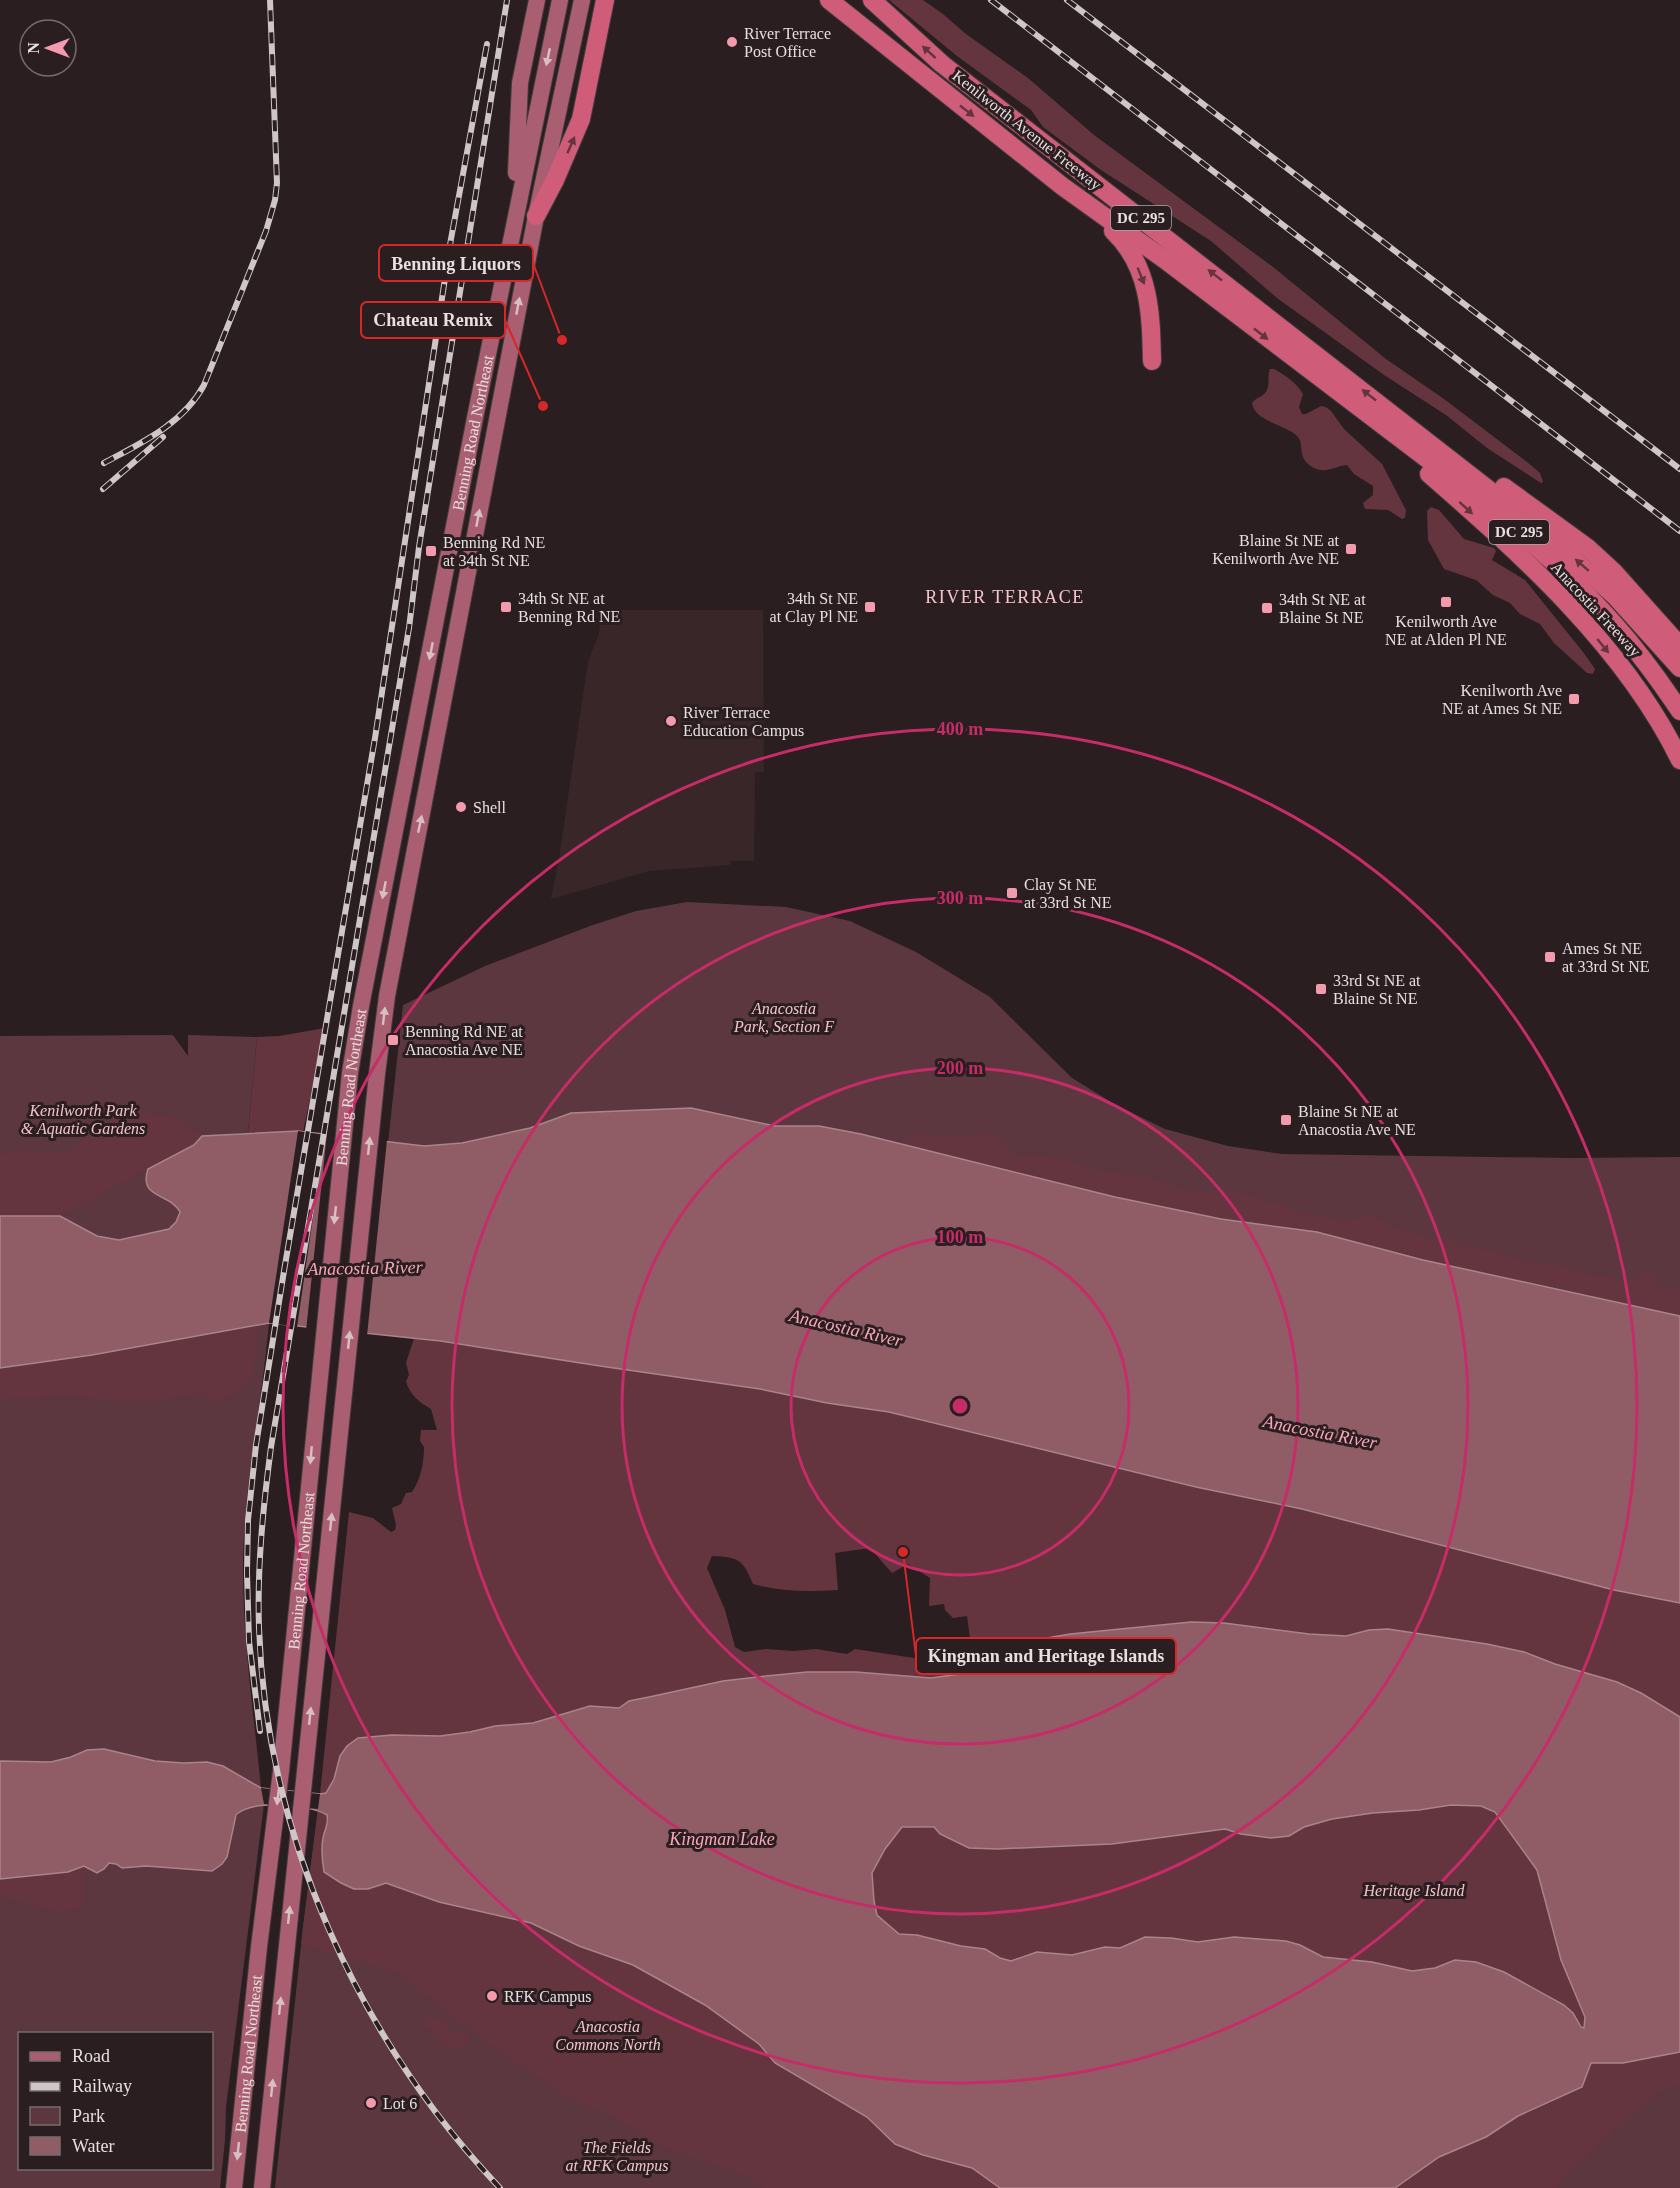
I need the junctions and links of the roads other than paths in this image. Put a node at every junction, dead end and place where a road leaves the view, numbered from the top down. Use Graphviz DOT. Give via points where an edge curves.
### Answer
graph roads {
  1 [pos="537,0"];
  2 [pos="560,0"];
  3 [pos="582,0"];
  4 [pos="605,0"];
  5 [pos="814,0"];
  6 [pos="829,0"];
  7 [pos="872,0"];
  8 [pos="921,74"];
  9 [pos="1062,186"];
  10 [pos="536,216"];
  11 [pos="513,225"];
  12 [pos="1152,361"];
  13 [pos="1328,386"];
  14 [pos="1415,431"];
  15 [pos="1680,646"];
  16 [pos="1680,668"];
  17 [pos="1680,711"];
  18 [pos="1680,760"];
  19 [pos="234,2188"];
  20 [pos="262,2188"];
  1 -- 11 [label="main road" via="519,93"];
  2 -- 11 [label="main road, Benning Road Northeast, one-way"];
  3 -- 10 [label="main road, Benning Road Northeast"];
  10 -- 4 [label="highway, one-way" via="581,119"];
  5 -- 8 [label="highway"];
  6 -- 8 [label="highway, Kenilworth Avenue Freeway / DC 295"];
  14 -- 7 [label="highway, Kenilworth Avenue Freeway / DC 295, one-way" via="942,64"];
  8 -- 9 [label="highway, Kenilworth Avenue Freeway / DC 295, one-way"];
  9 -- 12 [label="highway, one-way" via="1123,241 1136,263 1149,302"];
  9 -- 13 [label="highway, Kenilworth Avenue Freeway / DC 295, one-way"];
  20 -- 10 [label="main road, Benning Road Northeast, one-way" via="376,1074 397,942"];
  11 -- 19 [label="main road, Benning Road Northeast, one-way" via="350,1073 281,1771"];
  13 -- 17 [label="highway, Anacostia Freeway / DC 295" via="1522,534 1613,622"];
  13 -- 18 [label="highway, one-way" via="1524,560 1588,627 1643,694"];
  14 -- 15 [label="highway, Anacostia Freeway / DC 295" via="1490,477 1588,548"];
  16 -- 14 [label="highway, one-way" via="1585,567"];
}
